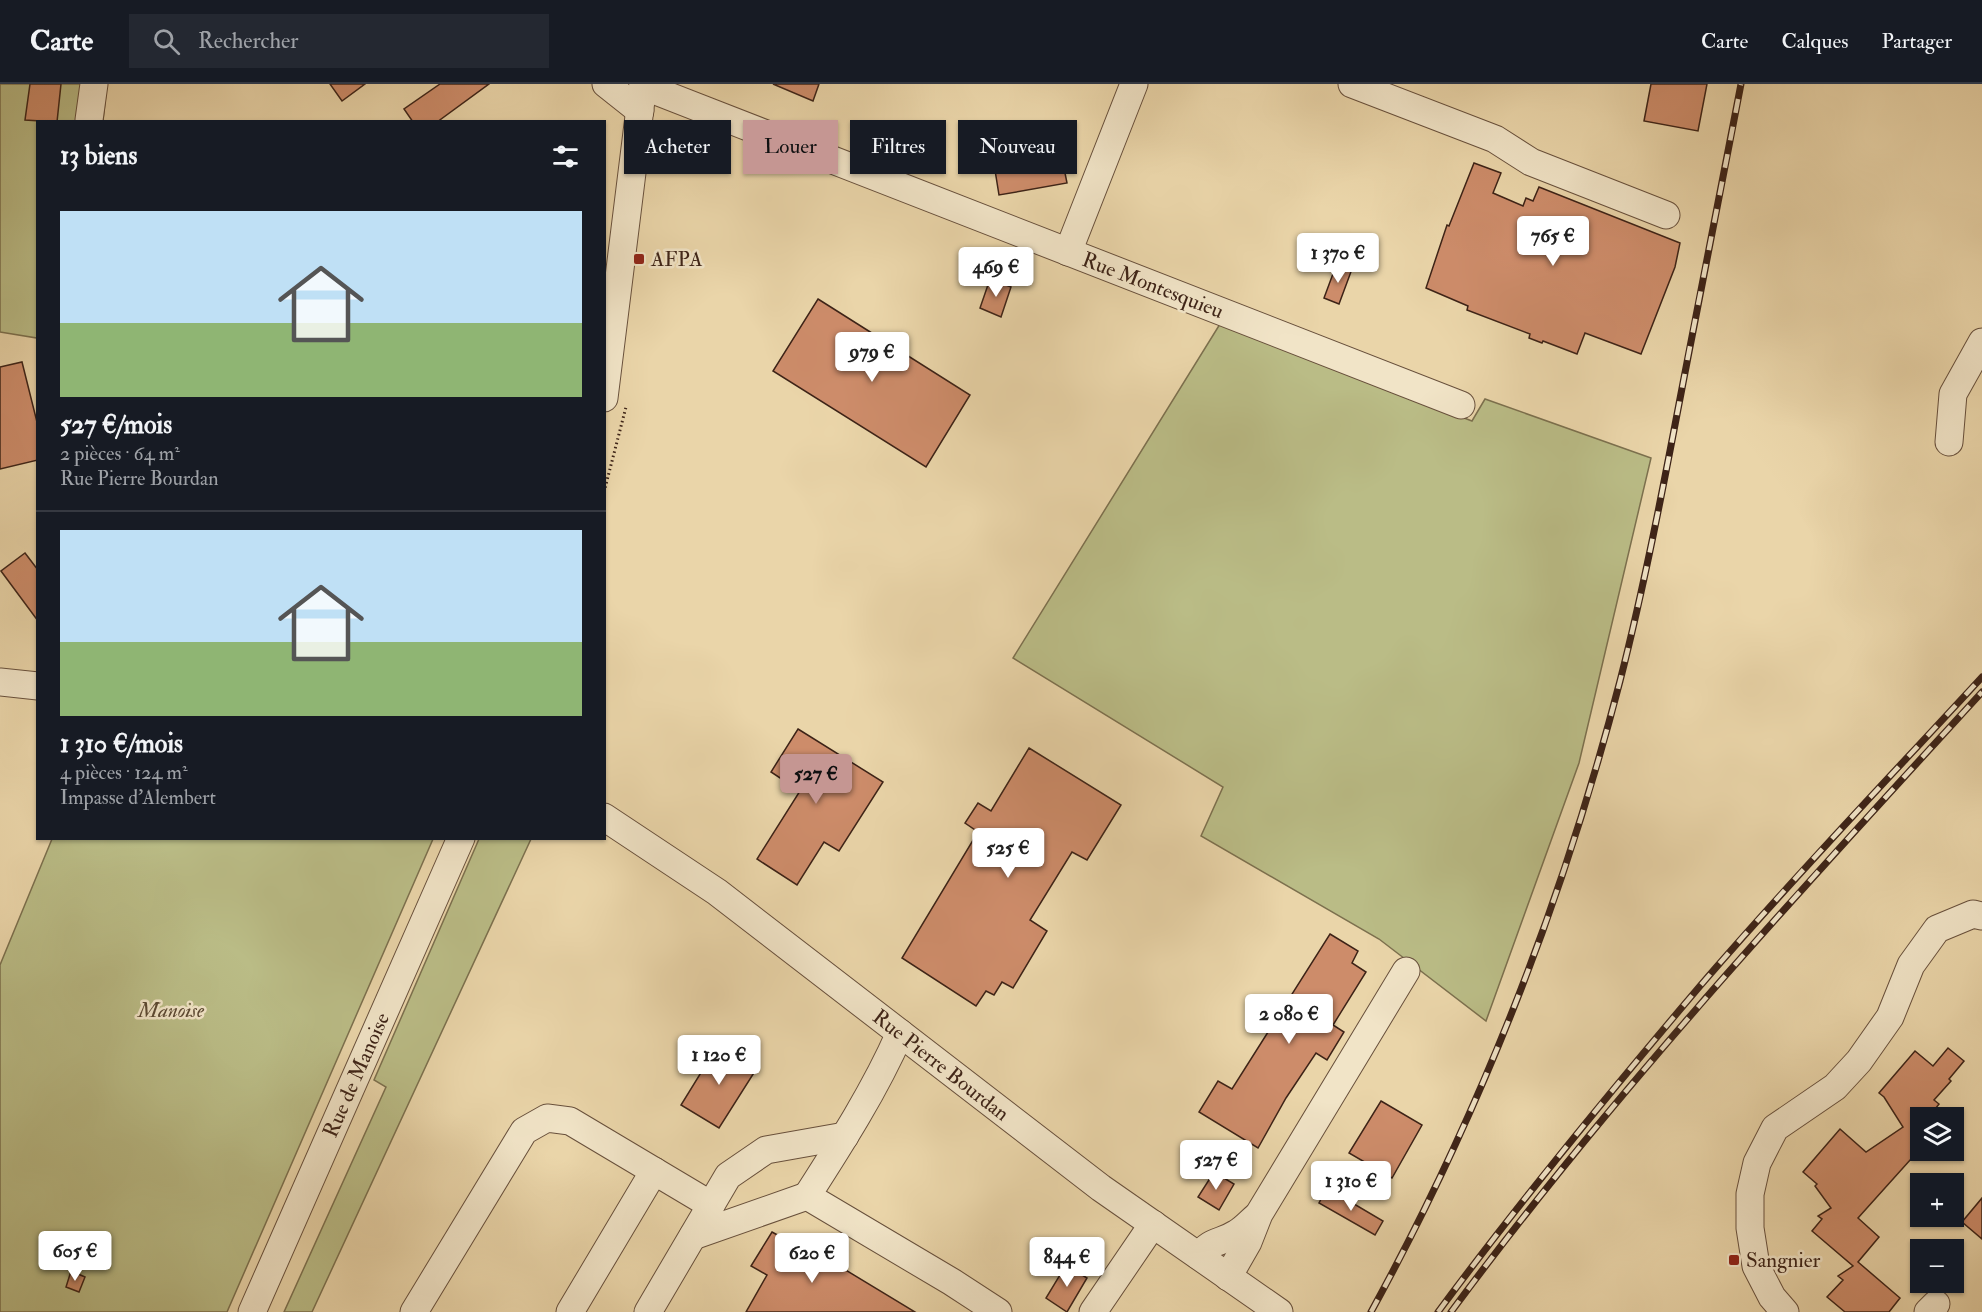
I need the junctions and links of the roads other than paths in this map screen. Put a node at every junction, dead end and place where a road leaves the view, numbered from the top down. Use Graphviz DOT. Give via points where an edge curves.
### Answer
graph roads {
  1 [pos="94,84"];
  2 [pos="606,84"];
  3 [pos="1134,84"];
  4 [pos="1352,84"];
  5 [pos="642,94"];
  6 [pos="89,120"];
  7 [pos="1666,215"];
  8 [pos="1068,252"];
  9 [pos="1982,342"];
  10 [pos="606,382"];
  11 [pos="1461,405"];
  12 [pos="1949,442"];
  13 [pos="0,682"];
  14 [pos="36,686"];
  15 [pos="606,817"];
  16 [pos="460,840"];
  17 [pos="1982,916"];
  18 [pos="1406,972"];
  19 [pos="900,1033"];
  20 [pos="845,1136"];
  21 [pos="654,1171"];
  22 [pos="807,1196"];
  23 [pos="711,1205"];
  24 [pos="1259,1214"];
  25 [pos="1162,1229"];
  26 [pos="1238,1233"];
  27 [pos="693,1236"];
  28 [pos="1199,1256"];
  29 [pos="1228,1277"];
  30 [pos="252,1312"];
  31 [pos="414,1312"];
  32 [pos="570,1312"];
  33 [pos="648,1312"];
  34 [pos="998,1312"];
  35 [pos="1093,1312"];
  36 [pos="1280,1312"];
  37 [pos="1785,1312"];
  1 -- 6 [label="street"];
  2 -- 5 [label="street, Rue Montesquieu"];
  3 -- 8 [label="street"];
  4 -- 7 [label="street" via="1496,139 1532,162"];
  5 -- 8 [label="street, Rue Montesquieu"];
  5 -- 10 [label="street"];
  8 -- 11 [label="street, Rue Montesquieu"];
  9 -- 12 [label="street" via="1953,394"];
  13 -- 14 [label="street"];
  15 -- 19 [label="street, Rue Pierre Bourdan" via="717,892"];
  16 -- 30 [label="street, Rue de Manoise"];
  17 -- 37 [label="street" via="1973,914 1937,929 1911,964 1890,1017 1859,1061 1835,1087 1775,1128 1757,1163 1750,1194 1756,1266 1772,1298"];
  18 -- 24 [label="street"];
  19 -- 20 [label="street"];
  19 -- 25 [label="street, Rue Pierre Bourdan" via="1101,1188"];
  20 -- 22 [label="street"];
  20 -- 23 [label="street" via="766,1150 728,1176"];
  21 -- 23 [label="street"];
  21 -- 31 [label="street" via="570,1121 547,1118 524,1131"];
  21 -- 32 [label="street"];
  22 -- 27 [label="street"];
  22 -- 34 [label="street"];
  23 -- 27 [label="street"];
  24 -- 26 [label="street"];
  24 -- 29 [label="street"];
  25 -- 26 [label="street"];
  25 -- 28 [label="street, Rue Pierre Bourdan"];
  25 -- 35 [label="street"];
  26 -- 28 [label="street" via="1207,1245"];
  27 -- 33 [label="street"];
  28 -- 29 [label="street, Rue Pierre Bourdan"];
  29 -- 36 [label="street, Rue Pierre Bourdan"];
}
